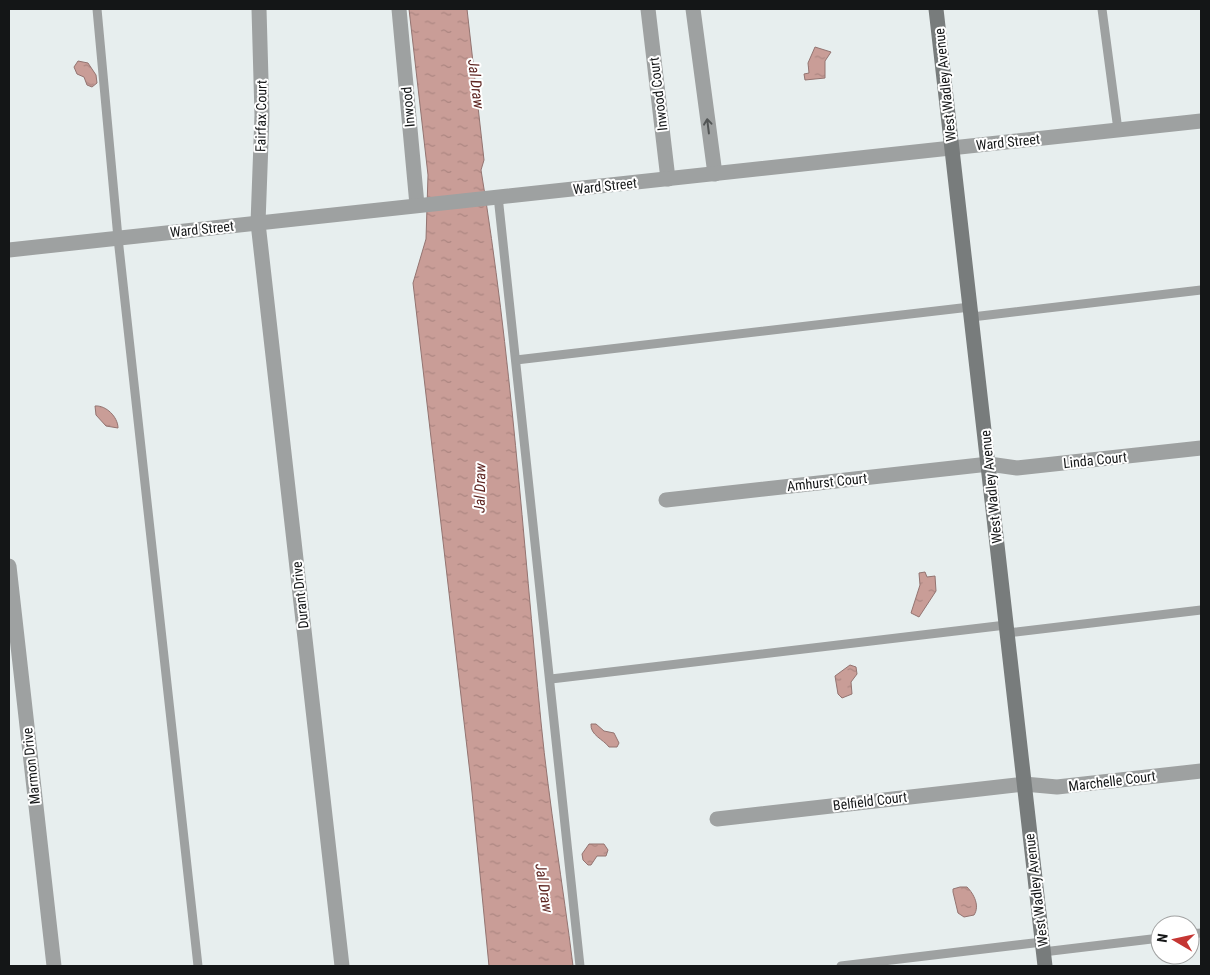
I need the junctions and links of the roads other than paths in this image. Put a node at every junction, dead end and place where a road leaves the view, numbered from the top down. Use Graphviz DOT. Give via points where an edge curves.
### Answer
graph roads {
  1 [pos="97,9"];
  2 [pos="259,9"];
  3 [pos="399,9"];
  4 [pos="648,9"];
  5 [pos="693,9"];
  6 [pos="936,9"];
  7 [pos="1102,9"];
  8 [pos="1201,121"];
  9 [pos="1118,130"];
  10 [pos="952,148"];
  11 [pos="715,174"];
  12 [pos="668,179"];
  13 [pos="493,197"];
  14 [pos="417,205"];
  15 [pos="258,223"];
  16 [pos="118,238"];
  17 [pos="9,250"];
  18 [pos="1201,290"];
  19 [pos="971,312"];
  20 [pos="516,360"];
  21 [pos="1201,448"];
  22 [pos="989,464"];
  23 [pos="666,500"];
  24 [pos="9,566"];
  25 [pos="1201,610"];
  26 [pos="1007,629"];
  27 [pos="551,679"];
  28 [pos="1201,770"];
  29 [pos="1024,784"];
  30 [pos="716,819"];
  31 [pos="1150,939"];
  32 [pos="1043,954"];
  33 [pos="54,966"];
  34 [pos="198,966"];
  35 [pos="342,966"];
  36 [pos="580,966"];
  37 [pos="841,966"];
  1 -- 16 [label="lane"];
  2 -- 15 [label="street, Fairfax Court" via="262,115"];
  3 -- 14 [label="street, Inwood"];
  4 -- 12 [label="street, Inwood Court"];
  11 -- 5 [label="street, one-way"];
  6 -- 10 [label="main road, West Wadley Avenue"];
  7 -- 9 [label="lane"];
  8 -- 9 [label="street, Ward Street"];
  9 -- 10 [label="street, Ward Street"];
  10 -- 11 [label="street, Ward Street"];
  10 -- 19 [label="main road, West Wadley Avenue"];
  11 -- 12 [label="street, Ward Street"];
  12 -- 13 [label="street, Ward Street"];
  13 -- 14 [label="street, Ward Street"];
  13 -- 20 [label="lane"];
  14 -- 15 [label="street, Ward Street"];
  15 -- 16 [label="street, Ward Street"];
  15 -- 35 [label="street, Durant Drive"];
  16 -- 17 [label="street, Ward Street"];
  16 -- 34 [label="lane"];
  18 -- 19 [label="lane"];
  19 -- 20 [label="lane"];
  19 -- 22 [label="main road, West Wadley Avenue"];
  20 -- 27 [label="lane"];
  21 -- 22 [label="street, Linda Court" via="1017,468"];
  22 -- 23 [label="street, Amhurst Court"];
  22 -- 26 [label="main road, West Wadley Avenue"];
  24 -- 33 [label="street, Marmon Drive"];
  25 -- 26 [label="lane"];
  26 -- 27 [label="lane"];
  26 -- 29 [label="main road, West Wadley Avenue"];
  27 -- 36 [label="lane"];
  28 -- 29 [label="street, Marchelle Court" via="1057,787"];
  29 -- 30 [label="street, Belfield Court"];
  29 -- 32 [label="main road, West Wadley Avenue"];
  31 -- 32 [label="lane"];
  32 -- 37 [label="lane"];
}
